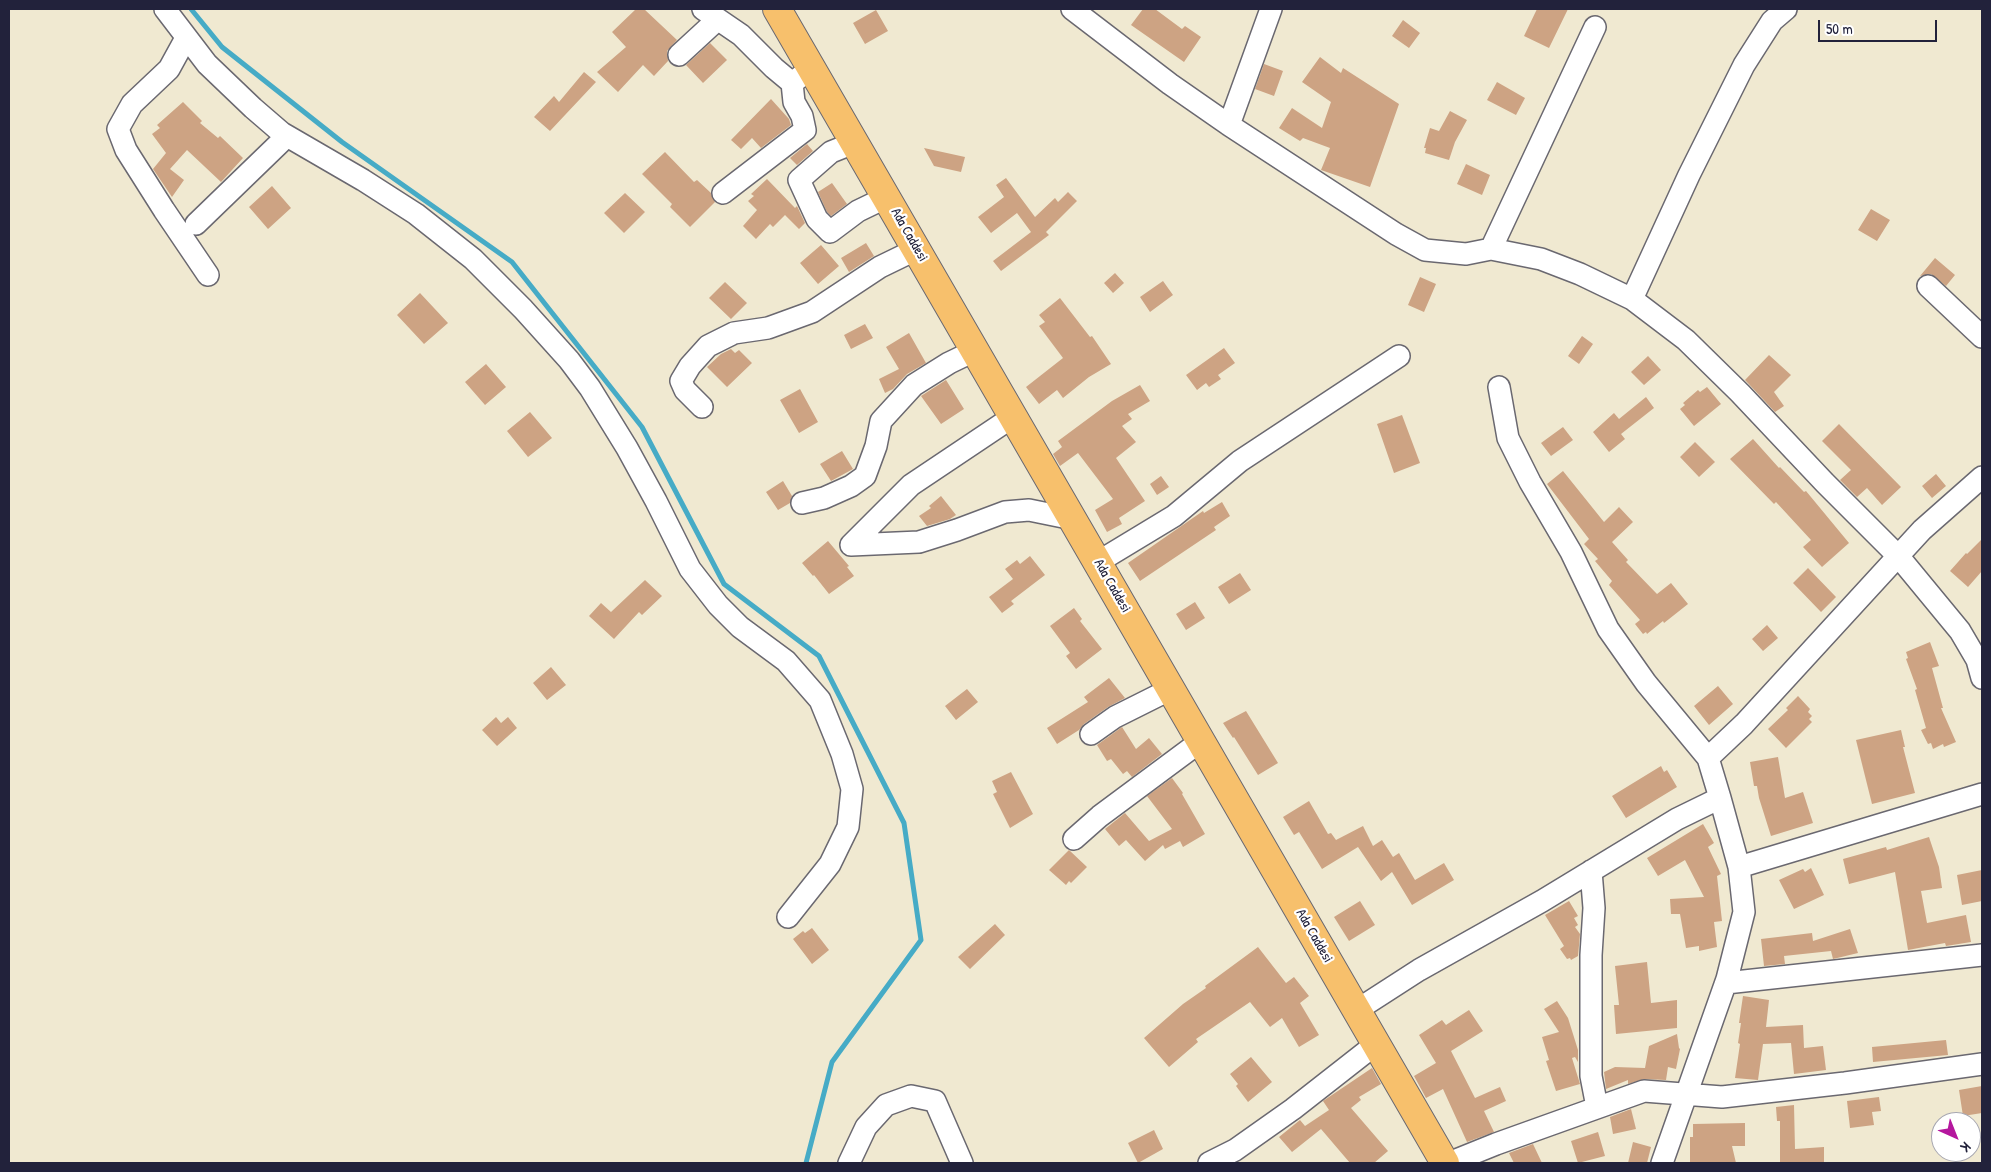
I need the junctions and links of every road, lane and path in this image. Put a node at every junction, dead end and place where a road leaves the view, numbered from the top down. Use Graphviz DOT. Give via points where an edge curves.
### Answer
graph roads {
  1 [pos="165,9"];
  2 [pos="777,9"];
  3 [pos="1072,9"];
  4 [pos="1271,9"];
  5 [pos="1786,9"];
  6 [pos="710,14"];
  7 [pos="1595,28"];
  8 [pos="186,38"];
  9 [pos="679,56"];
  10 [pos="802,76"];
  11 [pos="1229,124"];
  12 [pos="287,136"];
  13 [pos="856,142"];
  14 [pos="723,193"];
  15 [pos="887,197"];
  16 [pos="196,224"];
  17 [pos="917,249"];
  18 [pos="1490,249"];
  19 [pos="208,275"];
  20 [pos="1928,286"];
  21 [pos="1632,299"];
  22 [pos="1982,337"];
  23 [pos="976,350"];
  24 [pos="1399,356"];
  25 [pos="1499,387"];
  26 [pos="702,407"];
  27 [pos="1014,416"];
  28 [pos="1982,477"];
  29 [pos="802,503"];
  30 [pos="1073,519"];
  31 [pos="1899,557"];
  32 [pos="1098,562"];
  33 [pos="1982,678"];
  34 [pos="1171,689"];
  35 [pos="1091,734"];
  36 [pos="1201,741"];
  37 [pos="1708,758"];
  38 [pos="1982,794"];
  39 [pos="1720,798"];
  40 [pos="1074,839"];
  41 [pos="1739,867"];
  42 [pos="1591,871"];
  43 [pos="788,917"];
  44 [pos="1982,955"];
  45 [pos="1726,983"];
  46 [pos="1357,1010"];
  47 [pos="1376,1044"];
  48 [pos="1982,1064"];
  49 [pos="1685,1094"];
  50 [pos="1597,1107"];
  51 [pos="1241,1156"];
  52 [pos="849,1163"];
  53 [pos="962,1163"];
  54 [pos="1209,1163"];
  55 [pos="1447,1163"];
  56 [pos="1662,1163"];
  1 -- 8 [label="street"];
  2 -- 10 [label="main road, Ada Caddesi"];
  3 -- 11 [label="street" via="1170,84"];
  4 -- 11 [label="street"];
  5 -- 21 [label="street" via="1772,21 1744,65"];
  6 -- 9 [label="street"];
  6 -- 10 [label="street" via="741,35 774,68"];
  7 -- 18 [label="street"];
  8 -- 12 [label="street" via="246,102"];
  8 -- 19 [label="street" via="169,69 132,104 118,128 126,150"];
  10 -- 13 [label="main road, Ada Caddesi"];
  10 -- 14 [label="street" via="794,102 805,130"];
  11 -- 18 [label="street" via="1425,250 1466,254"];
  12 -- 16 [label="street"];
  12 -- 43 [label="street" via="416,214 473,259 523,308 590,388 652,493 690,569 718,605 740,627 786,661 820,700 852,789 848,828 830,864"];
  13 -- 15 [label="main road, Ada Caddesi"];
  13 -- 15 [label="street" via="831,152 799,180 817,219 830,232"];
  15 -- 17 [label="main road, Ada Caddesi"];
  17 -- 23 [label="main road, Ada Caddesi"];
  17 -- 26 [label="street" via="880,267 812,312 768,328 734,333 708,346 690,366 682,381 685,390"];
  18 -- 21 [label="street" via="1541,259"];
  20 -- 22 [label="street"];
  21 -- 31 [label="street" via="1693,347"];
  23 -- 27 [label="main road, Ada Caddesi"];
  23 -- 29 [label="street" via="914,385 882,421 865,476 852,486"];
  24 -- 32 [label="street" via="1240,461 1174,516"];
  25 -- 37 [label="street" via="1508,438 1571,552 1608,629 1646,683"];
  27 -- 30 [label="main road, Ada Caddesi"];
  27 -- 30 [label="street" via="911,486 851,545 918,542 1005,512 1029,510"];
  28 -- 31 [label="street" via="1922,530"];
  30 -- 32 [label="main road, Ada Caddesi"];
  31 -- 33 [label="street" via="1960,631 1977,660"];
  31 -- 37 [label="street" via="1744,724"];
  32 -- 34 [label="main road, Ada Caddesi"];
  34 -- 35 [label="street" via="1116,717"];
  34 -- 36 [label="main road, Ada Caddesi"];
  36 -- 40 [label="street"];
  36 -- 46 [label="main road, Ada Caddesi"];
  37 -- 39 [label="street"];
  38 -- 41 [label="street"];
  39 -- 41 [label="street"];
  39 -- 42 [label="street" via="1677,819"];
  41 -- 45 [label="street" via="1744,912"];
  42 -- 46 [label="street" via="1419,970"];
  42 -- 50 [label="street" via="1594,908 1590,955 1591,1076"];
  44 -- 45 [label="street"];
  45 -- 49 [label="street"];
  46 -- 47 [label="main road, Ada Caddesi"];
  47 -- 51 [label="street" via="1293,1109"];
  47 -- 55 [label="main road, Ada Caddesi"];
  48 -- 49 [label="street" via="1722,1097"];
  49 -- 50 [label="street" via="1644,1091"];
  49 -- 56 [label="street"];
  50 -- 55 [label="street"];
  51 -- 54 [label="street"];
  52 -- 53 [label="street" via="866,1127 886,1105 911,1096 935,1101"];
}
